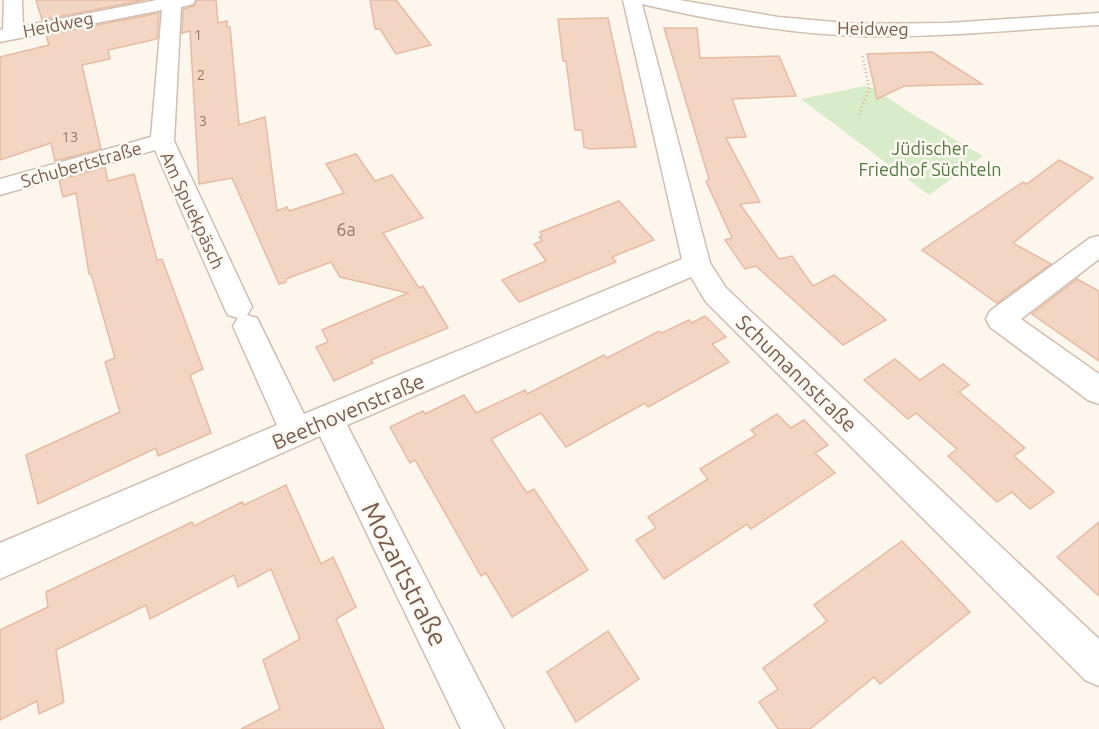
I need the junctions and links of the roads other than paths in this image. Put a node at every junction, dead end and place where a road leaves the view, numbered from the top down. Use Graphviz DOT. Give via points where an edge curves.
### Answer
graph roads {
  1 [pos="13,0"];
  2 [pos="632,0"];
  3 [pos="648,0"];
  4 [pos="179,1"];
  5 [pos="1099,19"];
  6 [pos="7,34"];
  7 [pos="162,141"];
  8 [pos="0,188"];
  9 [pos="1099,245"];
  10 [pos="697,264"];
  11 [pos="1099,391"];
  12 [pos="312,425"];
  13 [pos="0,561"];
  14 [pos="1099,666"];
  15 [pos="483,729"];
  1 -- 6 [label="street"];
  2 -- 10 [label="street, Schumannstraße"];
  3 -- 5 [label="street, Heidweg" via="856,30"];
  4 -- 6 [label="street, Heidweg"];
  4 -- 7 [label="street, Am Spuekpäsch"];
  7 -- 8 [label="street, Schubertstraße"];
  7 -- 12 [label="street, Am Spuekpäsch" via="242,317"];
  9 -- 11 [label="street" via="1000,319"];
  10 -- 12 [label="street, Beethovenstraße"];
  10 -- 14 [label="street, Schumannstraße" via="716,295"];
  12 -- 13 [label="street, Beethovenstraße"];
  12 -- 15 [label="street, Mozartstraße"];
}
